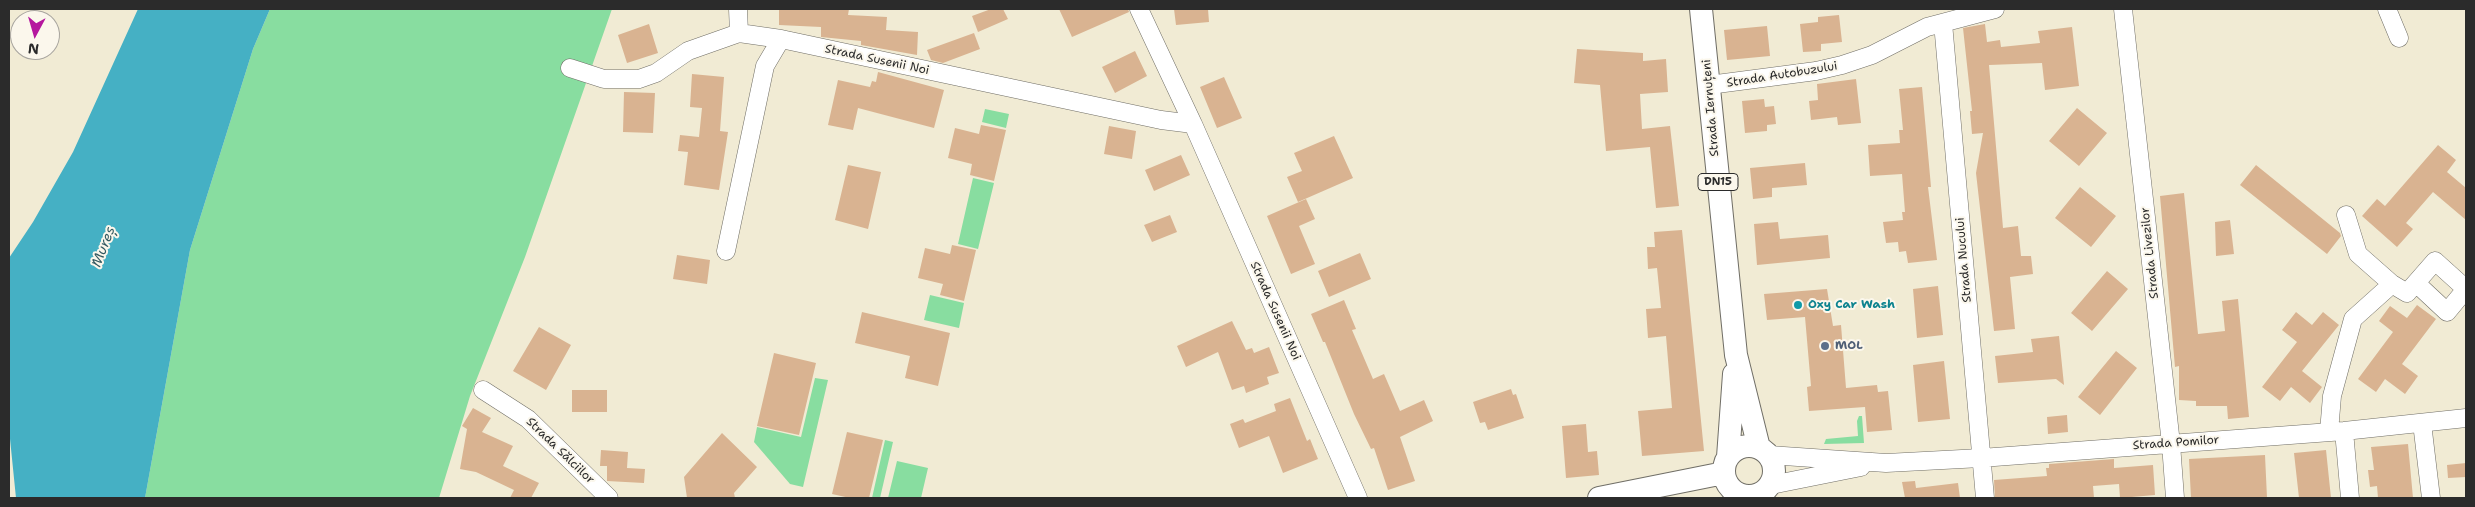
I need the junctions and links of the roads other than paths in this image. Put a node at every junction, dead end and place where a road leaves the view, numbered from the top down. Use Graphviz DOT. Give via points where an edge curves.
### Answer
graph roads {
  1 [pos="738,9"];
  2 [pos="1139,9"];
  3 [pos="1702,9"];
  4 [pos="1995,9"];
  5 [pos="2123,9"];
  6 [pos="2387,9"];
  7 [pos="1943,22"];
  8 [pos="739,33"];
  9 [pos="2398,38"];
  10 [pos="781,40"];
  11 [pos="570,68"];
  12 [pos="1709,85"];
  13 [pos="1193,124"];
  14 [pos="2346,215"];
  15 [pos="726,251"];
  16 [pos="2392,284"];
  17 [pos="2417,284"];
  18 [pos="2466,289"];
  19 [pos="1736,356"];
  20 [pos="483,390"];
  21 [pos="2466,418"];
  22 [pos="2422,423"];
  23 [pos="2336,431"];
  24 [pos="2171,444"];
  25 [pos="1764,451"];
  26 [pos="1981,458"];
  27 [pos="1886,462"];
  28 [pos="1730,480"];
  29 [pos="1766,491"];
  30 [pos="609,498"];
  31 [pos="1358,498"];
  32 [pos="1598,498"];
  33 [pos="1985,498"];
  34 [pos="2175,498"];
  35 [pos="2350,498"];
  36 [pos="2431,498"];
  1 -- 8 [label="street"];
  2 -- 13 [label="street, Strada Susenii Noi"];
  3 -- 12 [label="main road, Strada Iernuțeni / DN15"];
  4 -- 7 [label="street, Strada Autobuzului"];
  5 -- 24 [label="street, Strada Livezilor"];
  6 -- 9 [label="street"];
  7 -- 12 [label="street, Strada Autobuzului" via="1926,27 1872,55 1842,65 1807,73"];
  7 -- 26 [label="street, Strada Nucului"];
  8 -- 10 [label="street, Strada Susenii Noi"];
  8 -- 11 [label="street, Strada Susenii Noi" via="688,51 656,73 639,79 604,79"];
  10 -- 13 [label="street, Strada Susenii Noi"];
  10 -- 15 [label="street" via="765,66"];
  12 -- 19 [label="main road, Strada Iernuțeni / DN15"];
  13 -- 31 [label="street, Strada Susenii Noi"];
  14 -- 16 [label="street" via="2358,254"];
  16 -- 17 [label="street" via="2407,293"];
  16 -- 23 [label="street" via="2353,319 2332,396"];
  17 -- 18 [label="street" via="2447,312"];
  17 -- 18 [label="street" via="2435,261"];
  19 -- 25 [label="main road, Strada Iernuțeni / DN15"];
  19 -- 28 [label="main road, Strada Iernuțeni / DN15"];
  20 -- 30 [label="street, Strada Sălciilor" via="528,419"];
  21 -- 22 [label="street, Strada Pomilor"];
  22 -- 23 [label="street, Strada Pomilor"];
  22 -- 36 [label="street"];
  23 -- 24 [label="street, Strada Pomilor"];
  23 -- 35 [label="street"];
  24 -- 26 [label="street, Strada Pomilor"];
  24 -- 34 [label="street, Strada Livezilor"];
  25 -- 27 [label="street, Strada Pomilor"];
  25 -- 28 [label="main road" via="1742,446"];
  25 -- 29 [label="main road, DN15" via="1775,470"];
  26 -- 27 [label="street, Strada Pomilor"];
  26 -- 33 [label="street, Strada Nucului"];
  27 -- 29 [label="street, Strada Pomilor"];
  28 -- 29 [label="main road" via="1749,497"];
  28 -- 32 [label="main road"];
}
